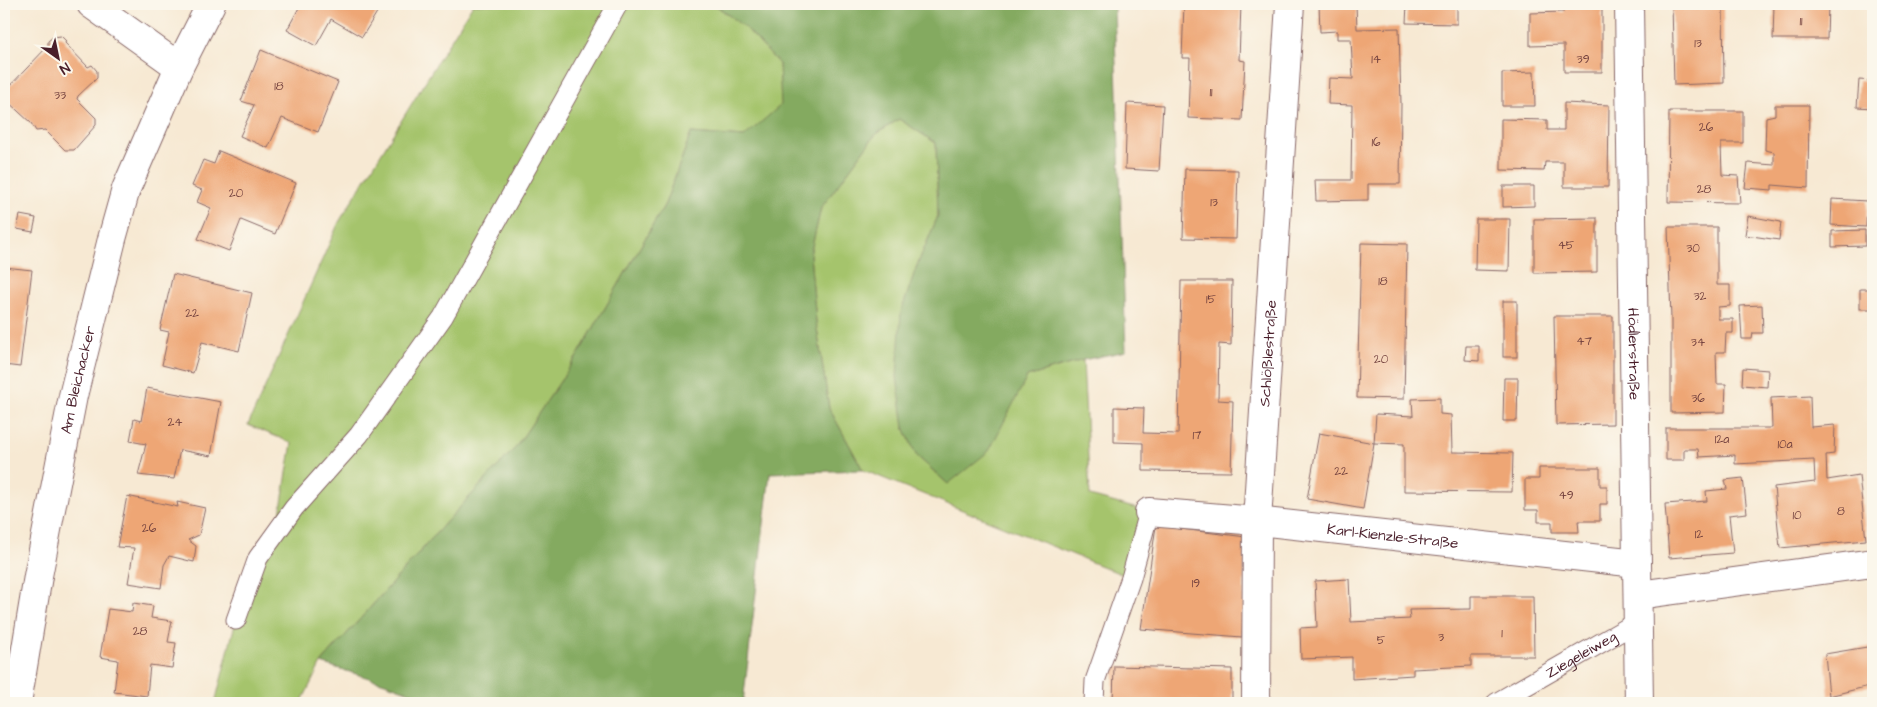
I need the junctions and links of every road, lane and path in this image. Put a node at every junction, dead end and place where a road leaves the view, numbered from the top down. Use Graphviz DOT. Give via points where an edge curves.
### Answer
graph roads {
  1 [pos="91,4"];
  2 [pos="212,4"];
  3 [pos="618,4"];
  4 [pos="1290,4"];
  5 [pos="1629,4"];
  6 [pos="178,67"];
  7 [pos="1149,512"];
  8 [pos="1257,520"];
  9 [pos="1637,563"];
  10 [pos="1873,563"];
  11 [pos="1639,608"];
  12 [pos="236,620"];
  13 [pos="17,703"];
  14 [pos="1094,703"];
  15 [pos="1256,703"];
  16 [pos="1496,703"];
  17 [pos="1639,703"];
  1 -- 6 [label="street"];
  2 -- 6 [label="street, Am Bleichacker"];
  3 -- 12 [label="lane" via="443,317 359,434 294,508 258,558"];
  4 -- 8 [label="street, Schlößlestraße"];
  5 -- 9 [label="street, Hödlerstraße"];
  6 -- 13 [label="street, Am Bleichacker" via="126,189 112,239 73,396"];
  7 -- 8 [label="street, Karl-Kienzle-Straße"];
  7 -- 14 [label="lane" via="1131,578 1096,681"];
  8 -- 9 [label="street, Karl-Kienzle-Straße"];
  8 -- 15 [label="street, Schlößlestraße"];
  9 -- 11 [label="street, Hödlerstraße"];
  10 -- 11 [label="street"];
  11 -- 16 [label="lane, Ziegeleiweg"];
  11 -- 17 [label="street, Hödlerstraße"];
}
